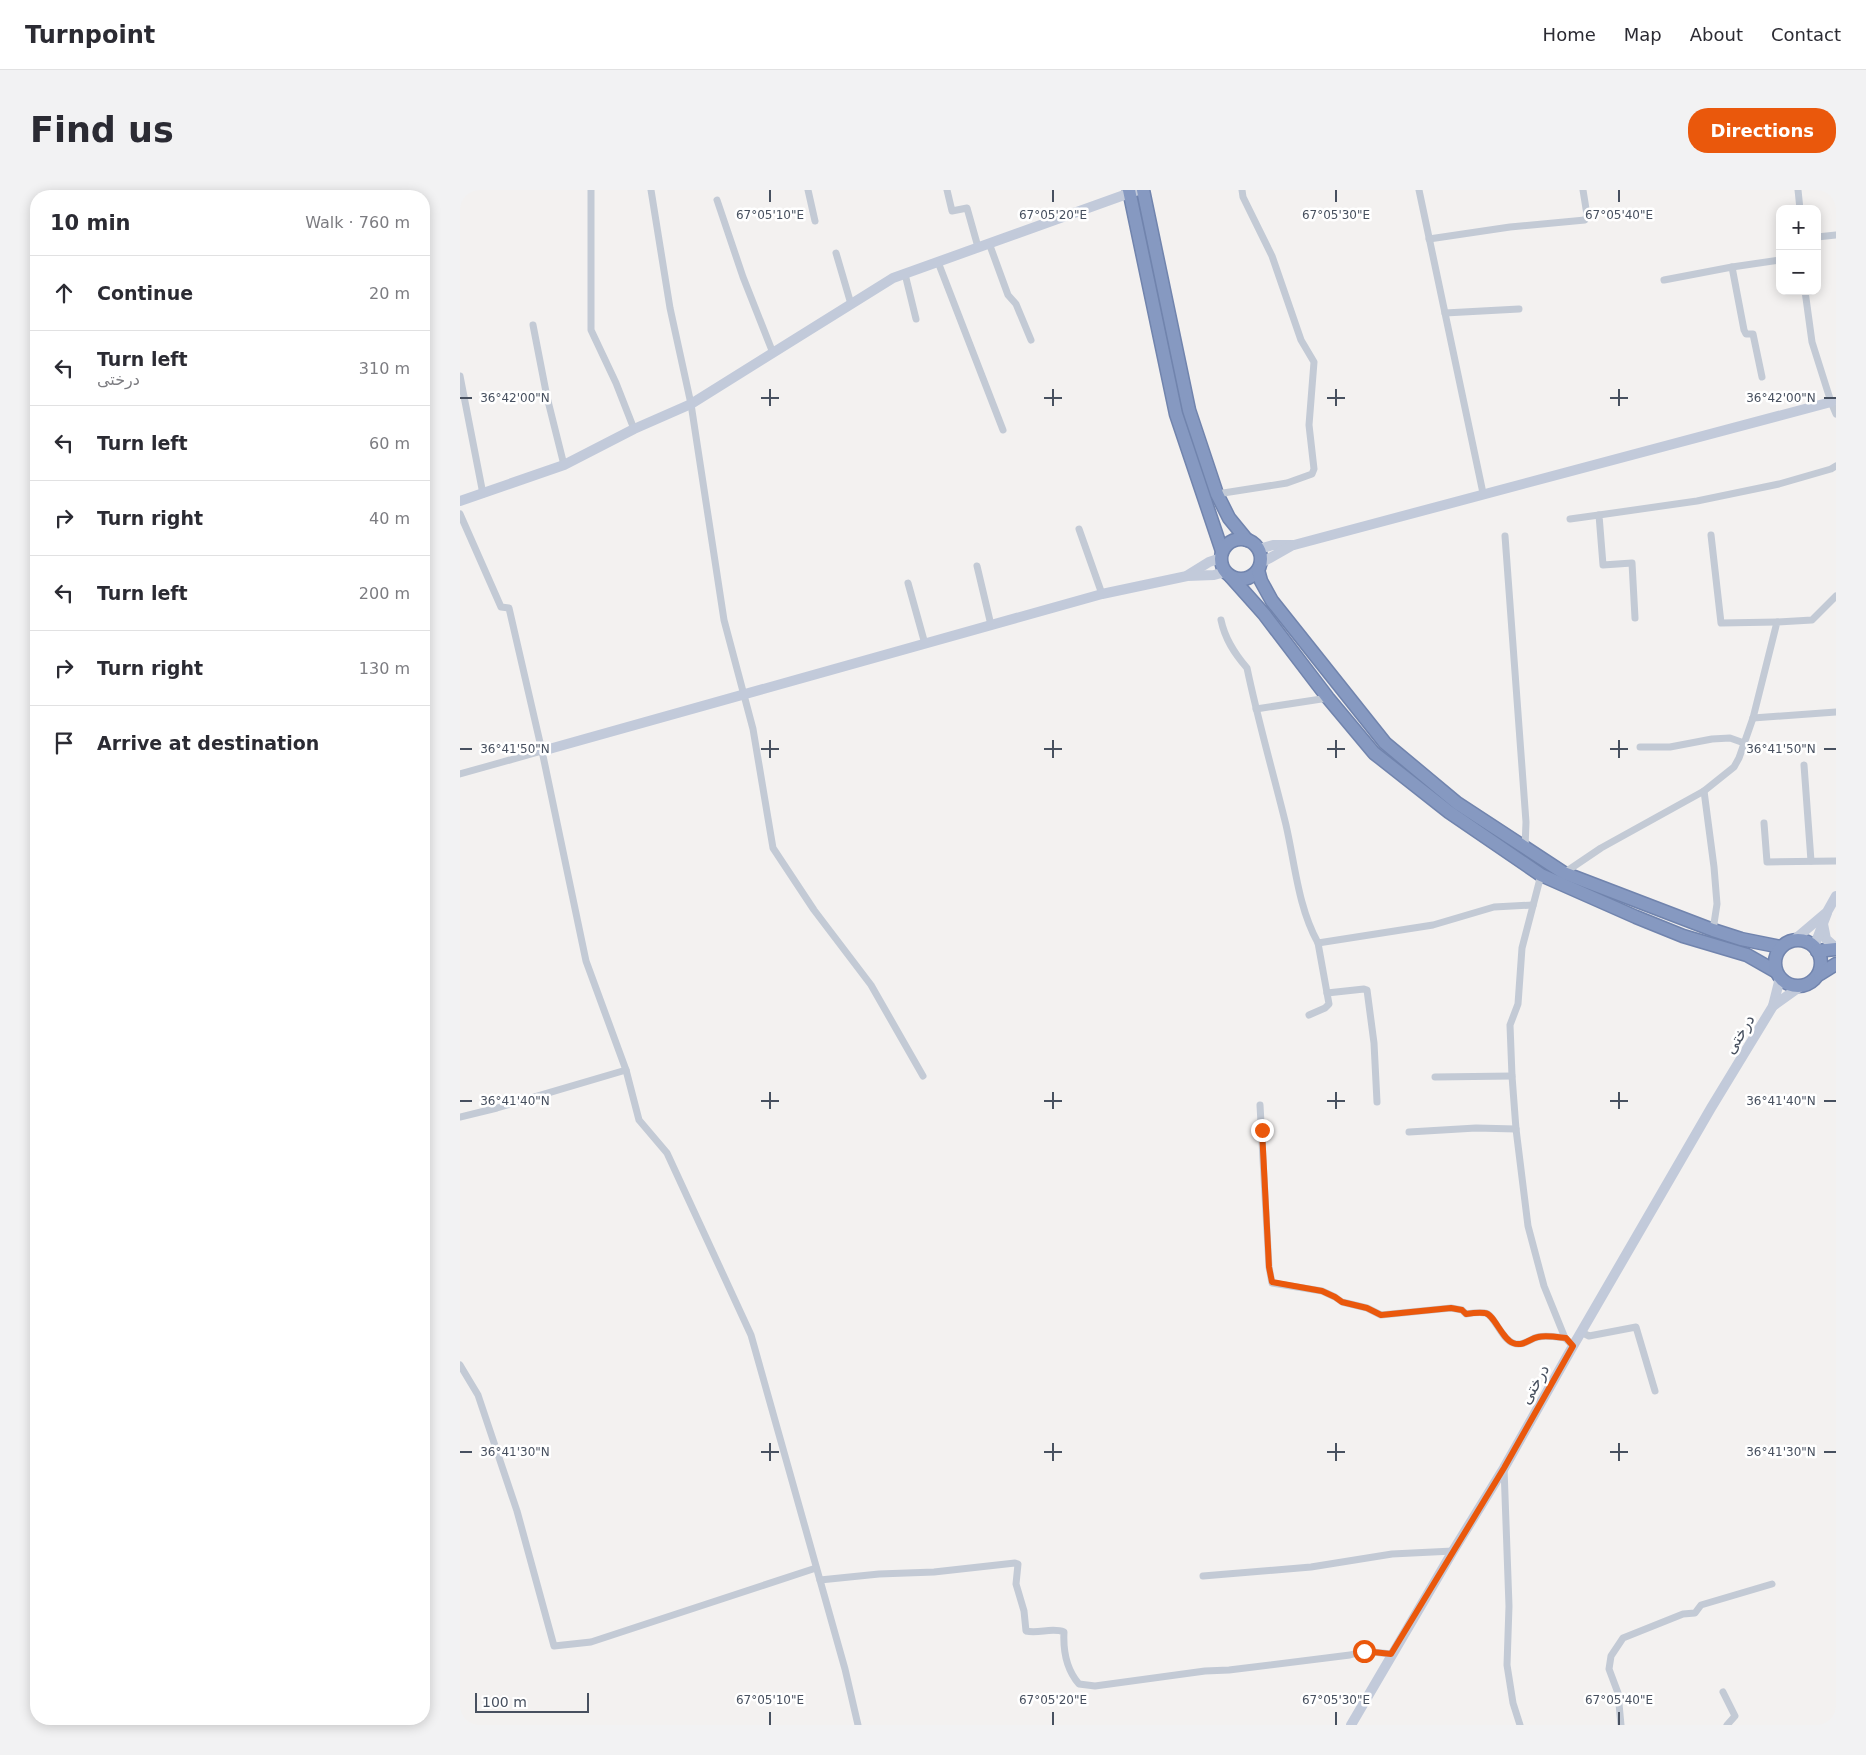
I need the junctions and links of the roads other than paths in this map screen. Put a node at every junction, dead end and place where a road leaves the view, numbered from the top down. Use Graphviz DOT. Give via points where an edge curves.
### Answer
graph roads {
  1 [pos="591,190"];
  2 [pos="651,190"];
  3 [pos="808,190"];
  4 [pos="947,190"];
  5 [pos="1143,190"];
  6 [pos="1242,190"];
  7 [pos="1418,190"];
  8 [pos="1583,190"];
  9 [pos="1798,190"];
  10 [pos="1132,191"];
  11 [pos="717,200"];
  12 [pos="1800,205"];
  13 [pos="815,221"];
  14 [pos="1836,235"];
  15 [pos="1821,237"];
  16 [pos="1429,239"];
  17 [pos="989,243"];
  18 [pos="978,247"];
  19 [pos="836,253"];
  20 [pos="1776,261"];
  21 [pos="938,262"];
  22 [pos="1732,267"];
  23 [pos="905,274"];
  24 [pos="1664,280"];
  25 [pos="1806,295"];
  26 [pos="851,304"];
  27 [pos="1519,309"];
  28 [pos="1445,313"];
  29 [pos="916,319"];
  30 [pos="533,325"];
  31 [pos="1030,340"];
  32 [pos="773,353"];
  33 [pos="460,376"];
  34 [pos="1762,377"];
  35 [pos="1834,402"];
  36 [pos="691,404"];
  37 [pos="1836,414"];
  38 [pos="634,429"];
  39 [pos="1004,430"];
  40 [pos="564,465"];
  41 [pos="1836,466"];
  42 [pos="1484,493"];
  43 [pos="483,494"];
  44 [pos="1217,494"];
  45 [pos="460,501"];
  46 [pos="460,514"];
  47 [pos="1599,515"];
  48 [pos="1570,519"];
  49 [pos="1079,529"];
  50 [pos="1711,535"];
  51 [pos="1504,536"];
  52 [pos="1247,540"];
  53 [pos="1294,545"];
  54 [pos="1259,549"];
  55 [pos="1221,555"];
  56 [pos="977,566"];
  57 [pos="1260,567"];
  58 [pos="1228,575"];
  59 [pos="1187,576"];
  60 [pos="908,583"];
  61 [pos="1102,594"];
  62 [pos="1836,596"];
  63 [pos="1635,618"];
  64 [pos="1221,620"];
  65 [pos="1777,622"];
  66 [pos="991,625"];
  67 [pos="925,644"];
  68 [pos="743,696"];
  69 [pos="1328,698"];
  70 [pos="1256,709"];
  71 [pos="1836,712"];
  72 [pos="1753,718"];
  73 [pos="1744,743"];
  74 [pos="1640,747"];
  75 [pos="542,751"];
  76 [pos="1804,765"];
  77 [pos="460,774"];
  78 [pos="1704,792"];
  79 [pos="1764,823"];
  80 [pos="1525,848"];
  81 [pos="1812,861"];
  82 [pos="1836,861"];
  83 [pos="1564,873"];
  84 [pos="1541,875"];
  85 [pos="1836,896"];
  86 [pos="1533,905"];
  87 [pos="1827,912"];
  88 [pos="1823,923"];
  89 [pos="1713,930"];
  90 [pos="1794,940"];
  91 [pos="1318,943"];
  92 [pos="1781,947"];
  93 [pos="1836,948"];
  94 [pos="1815,949"];
  95 [pos="1836,964"];
  96 [pos="1820,974"];
  97 [pos="1778,975"];
  98 [pos="1801,986"];
  99 [pos="1327,993"];
  100 [pos="1773,1006"];
  101 [pos="1309,1015"];
  102 [pos="626,1070"];
  103 [pos="923,1076"];
  104 [pos="1512,1076"];
  105 [pos="1435,1077"];
  106 [pos="1377,1102"];
  107 [pos="1260,1105"];
  108 [pos="460,1117"];
  109 [pos="1516,1129"];
  110 [pos="1410,1132"];
  111 [pos="1581,1332"];
  112 [pos="1569,1342"];
  113 [pos="460,1365"];
  114 [pos="1655,1391"];
  115 [pos="1504,1468"];
  116 [pos="1453,1550"];
  117 [pos="816,1568"];
  118 [pos="1203,1576"];
  119 [pos="820,1580"];
  120 [pos="1772,1584"];
  121 [pos="1391,1654"];
  122 [pos="1723,1692"];
  123 [pos="858,1725"];
  124 [pos="1351,1725"];
  125 [pos="1520,1725"];
  126 [pos="1621,1725"];
  127 [pos="1727,1725"];
  1 -- 38 [label="street" via="591,330"];
  2 -- 36 [label="street" via="670,308"];
  3 -- 13 [label="street"];
  4 -- 18 [label="street" via="952,211 966,208"];
  5 -- 44 [label="highway" via="1189,410"];
  6 -- 44 [label="street" via="1272,256 1301,340 1314,362 1309,425 1314,468 1312,474 1287,483"];
  7 -- 16 [label="street"];
  8 -- 16 [label="street" via="1585,220"];
  9 -- 12 [label="street"];
  10 -- 17 [label="street"];
  10 -- 55 [label="highway" via="1176,414"];
  11 -- 32 [label="street"];
  14 -- 15 [label="street"];
  16 -- 28 [label="street"];
  17 -- 18 [label="street"];
  17 -- 31 [label="street" via="1008,295 1016,304"];
  18 -- 21 [label="street"];
  19 -- 26 [label="street"];
  20 -- 22 [label="street"];
  21 -- 23 [label="street"];
  21 -- 39 [label="street"];
  22 -- 24 [label="street"];
  22 -- 34 [label="street" via="1744,330 1746,334 1753,334"];
  23 -- 26 [label="street"];
  23 -- 29 [label="street"];
  25 -- 35 [label="street" via="1812,342"];
  26 -- 32 [label="street"];
  27 -- 28 [label="street"];
  28 -- 42 [label="street"];
  30 -- 40 [label="street"];
  32 -- 36 [label="street"];
  33 -- 43 [label="street"];
  35 -- 37 [label="street"];
  35 -- 42 [label="street"];
  36 -- 38 [label="street"];
  36 -- 68 [label="street" via="724,620"];
  38 -- 40 [label="street"];
  40 -- 43 [label="street"];
  41 -- 47 [label="street" via="1779,484"];
  42 -- 53 [label="street"];
  43 -- 45 [label="street"];
  44 -- 52 [label="highway" via="1229,518"];
  46 -- 75 [label="street" via="501,607 509,608"];
  47 -- 48 [label="street"];
  47 -- 63 [label="street" via="1603,565 1632,563"];
  49 -- 61 [label="street"];
  50 -- 65 [label="street" via="1722,623"];
  51 -- 80 [label="street" via="1526,822"];
  52 -- 54 [label="highway"];
  52 -- 55 [label="highway" via="1232,541"];
  53 -- 54 [label="street"];
  53 -- 57 [label="street"];
  54 -- 57 [label="highway"];
  55 -- 58 [label="highway" via="1222,566"];
  55 -- 59 [label="street"];
  56 -- 66 [label="street"];
  57 -- 58 [label="highway" via="1246,579 1238,580"];
  57 -- 80 [label="highway" via="1260,581 1272,601 1384,743 1457,803"];
  58 -- 59 [label="street"];
  58 -- 69 [label="highway" via="1264,614"];
  59 -- 61 [label="street"];
  60 -- 67 [label="street"];
  61 -- 66 [label="street"];
  62 -- 65 [label="street" via="1812,620"];
  64 -- 70 [label="street" via="1233,651 1247,668"];
  65 -- 72 [label="street"];
  66 -- 67 [label="street"];
  67 -- 68 [label="street"];
  68 -- 75 [label="street"];
  68 -- 103 [label="street" via="753,729 772,848 871,985"];
  69 -- 70 [label="street"];
  69 -- 84 [label="highway" via="1374,753 1448,812"];
  70 -- 91 [label="street" via="1298,888 1310,929"];
  71 -- 72 [label="street"];
  72 -- 73 [label="street"];
  73 -- 74 [label="street" via="1730,738 1670,747"];
  73 -- 78 [label="street" via="1734,767"];
  75 -- 77 [label="street"];
  75 -- 102 [label="street" via="586,961"];
  76 -- 81 [label="street"];
  78 -- 83 [label="street" via="1601,848"];
  78 -- 89 [label="street" via="1717,904"];
  79 -- 81 [label="street" via="1767,862"];
  80 -- 83 [label="highway"];
  81 -- 82 [label="street"];
  83 -- 89 [label="highway"];
  84 -- 86 [label="street"];
  84 -- 97 [label="highway" via="1684,936 1748,954"];
  85 -- 87 [label="street"];
  86 -- 91 [label="street" via="1494,907 1433,925"];
  86 -- 104 [label="street" via="1522,948 1518,1004 1510,1025"];
  87 -- 88 [label="street"];
  87 -- 90 [label="street"];
  88 -- 93 [label="street" via="1826,939"];
  88 -- 94 [label="street"];
  89 -- 92 [label="highway"];
  90 -- 92 [label="highway"];
  90 -- 94 [label="highway"];
  91 -- 99 [label="street"];
  92 -- 97 [label="highway" via="1774,963"];
  93 -- 94 [label="highway"];
  94 -- 96 [label="highway" via="1820,958"];
  95 -- 96 [label="highway"];
  96 -- 98 [label="highway"];
  97 -- 98 [label="highway" via="1786,984"];
  97 -- 100 [label="street"];
  98 -- 100 [label="street"];
  99 -- 101 [label="street" via="1328,1006"];
  99 -- 106 [label="street" via="1367,990"];
  100 -- 111 [label="street, درختی"];
  102 -- 108 [label="street"];
  102 -- 117 [label="street" via="639,1120 667,1153 752,1335"];
  104 -- 105 [label="street"];
  104 -- 109 [label="street"];
  107 -- 112 [label="street" via="1272,1282 1322,1291 1342,1302 1381,1315 1451,1308 1466,1314 1486,1313 1514,1344 1522,1345 1539,1336"];
  109 -- 110 [label="street"];
  109 -- 112 [label="street" via="1528,1226 1544,1286"];
  111 -- 112 [label="street, درختی"];
  111 -- 114 [label="street" via="1589,1336 1636,1327"];
  112 -- 115 [label="street, درختی"];
  113 -- 117 [label="street" via="478,1395 517,1511 554,1646 591,1642"];
  115 -- 116 [label="street, درختی"];
  115 -- 125 [label="street" via="1509,1596 1507,1665 1512,1703"];
  116 -- 118 [label="street"];
  116 -- 121 [label="street, درختی"];
  117 -- 119 [label="street"];
  119 -- 121 [label="street" via="934,1572 1015,1562 1018,1564 1016,1584 1026,1631 1064,1632 1069,1671 1079,1684 1095,1686 1364,1651"];
  119 -- 123 [label="street"];
  120 -- 126 [label="street" via="1701,1605 1695,1613 1683,1614 1624,1638 1611,1656 1609,1669 1618,1694"];
  121 -- 124 [label="street, درختی"];
  122 -- 127 [label="street" via="1736,1716"];
}
